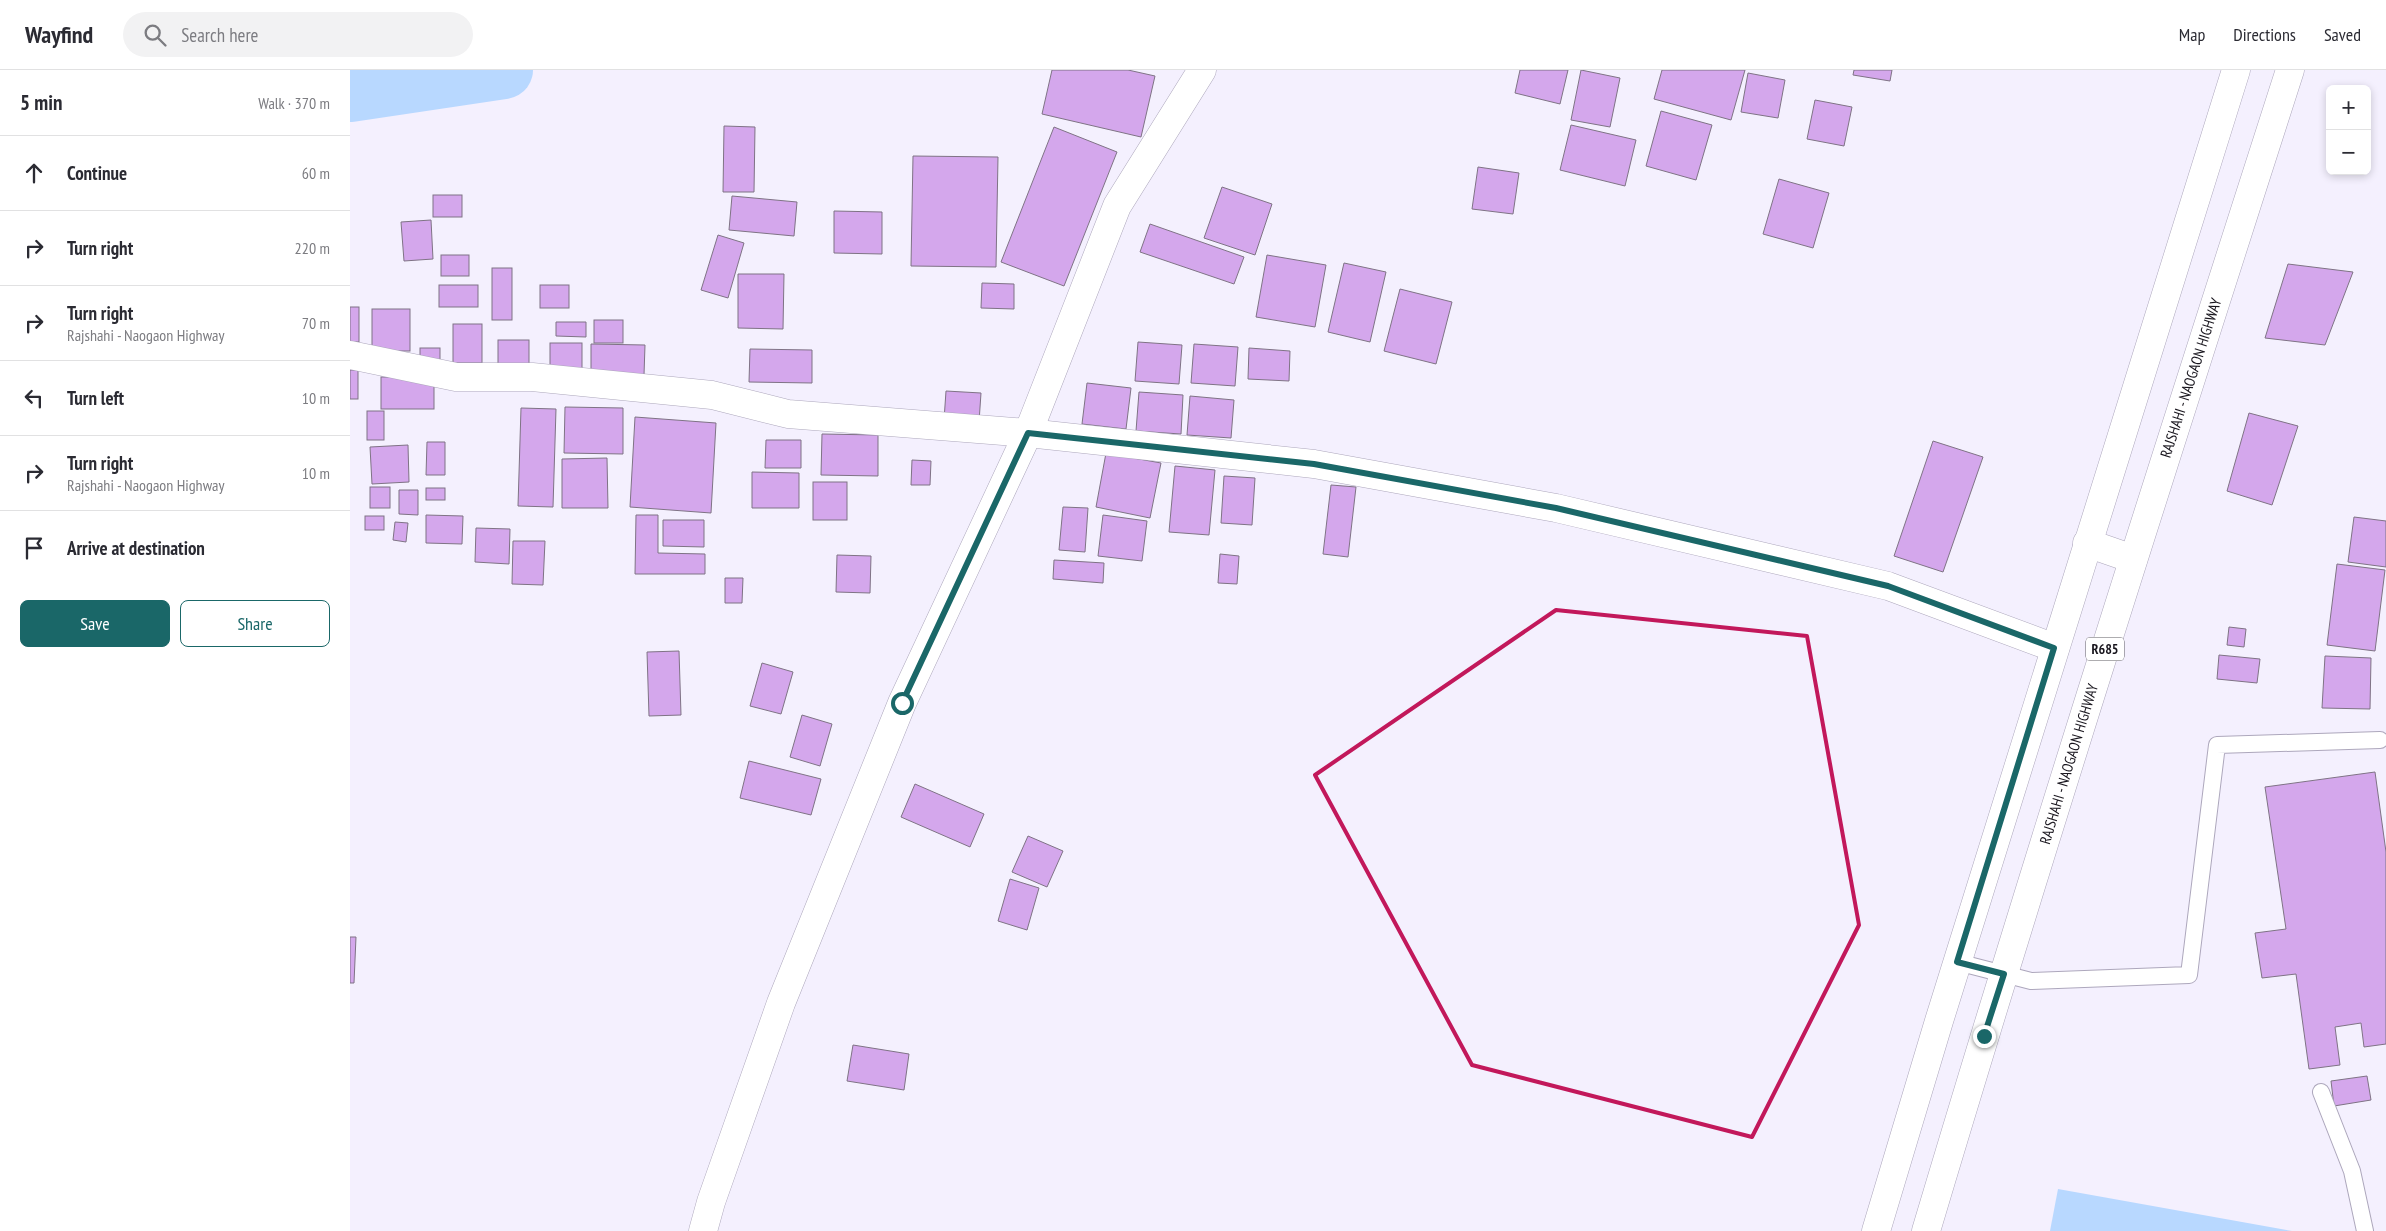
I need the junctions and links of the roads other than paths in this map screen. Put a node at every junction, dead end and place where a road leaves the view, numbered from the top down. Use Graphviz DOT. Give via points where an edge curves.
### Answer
graph roads {
  1 [pos="1202,70"];
  2 [pos="2236,70"];
  3 [pos="2290,70"];
  4 [pos="350,355"];
  5 [pos="1028,433"];
  6 [pos="2088,543"];
  7 [pos="2133,559"];
  8 [pos="2054,648"];
  9 [pos="2380,740"];
  10 [pos="1957,962"];
  11 [pos="2004,974"];
  12 [pos="2321,1092"];
  13 [pos="703,1231"];
  14 [pos="1876,1231"];
  15 [pos="1926,1231"];
  16 [pos="2365,1231"];
  1 -- 5 [label="street" via="1116,206"];
  2 -- 6 [label="street"];
  3 -- 7 [label="street, RAJSHAHI - NAOGAON HIGHWAY / R685"];
  4 -- 5 [label="street" via="456,376 532,376 712,395 788,414"];
  5 -- 8 [label="street" via="1314,464 1556,508 1888,586"];
  5 -- 13 [label="street" via="902,703 781,1003 710,1202"];
  6 -- 7 [label="street"];
  6 -- 8 [label="street"];
  7 -- 11 [label="street, RAJSHAHI - NAOGAON HIGHWAY / R685"];
  8 -- 10 [label="street"];
  9 -- 11 [label="lane" via="2217,745 2189,975 2031,981"];
  10 -- 11 [label="lane"];
  10 -- 14 [label="street"];
  11 -- 15 [label="street, RAJSHAHI - NAOGAON HIGHWAY / R685"];
  12 -- 16 [label="lane" via="2352,1171"];
}
